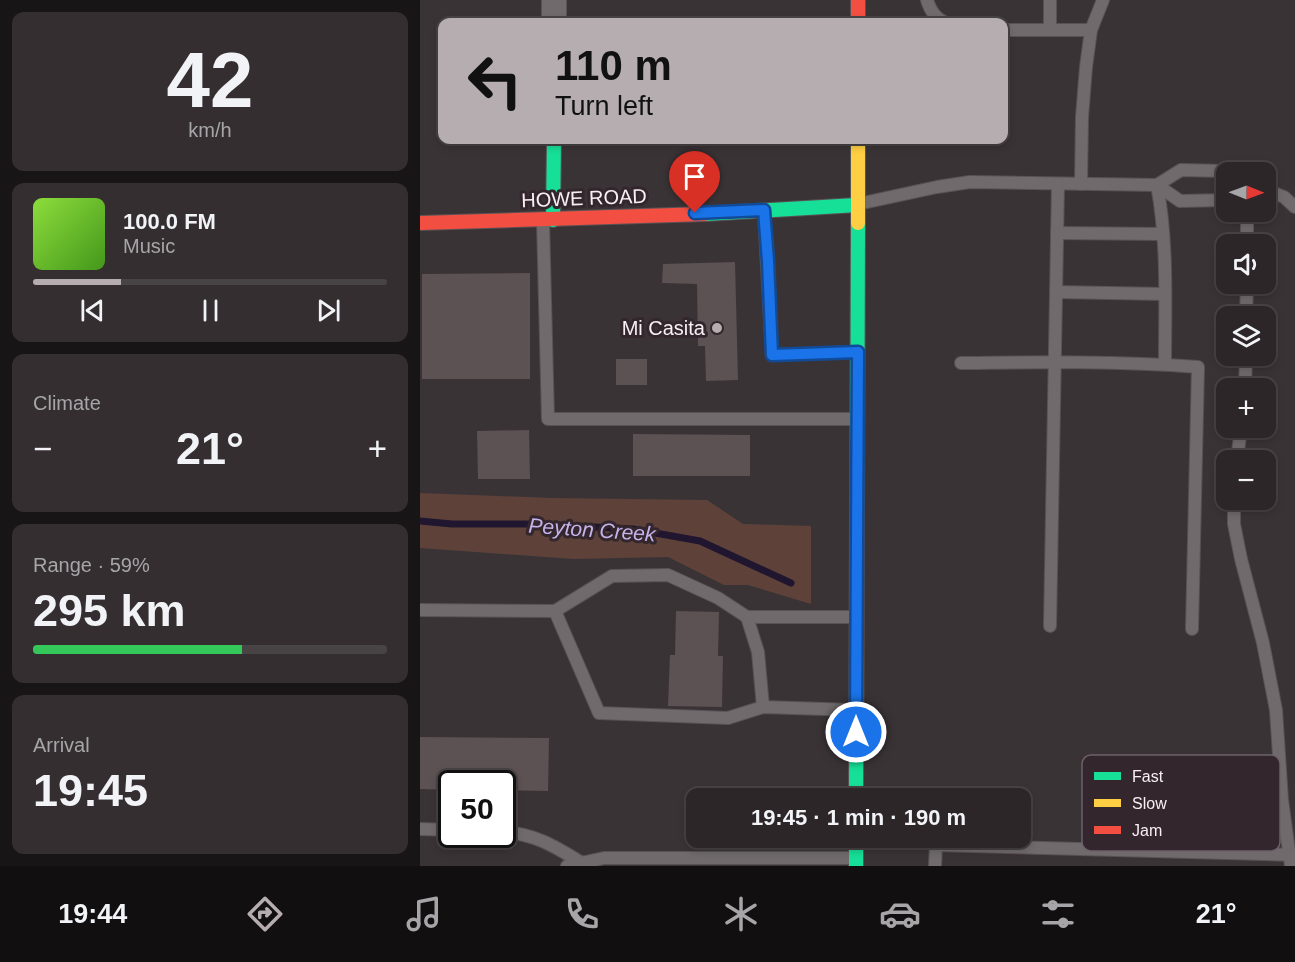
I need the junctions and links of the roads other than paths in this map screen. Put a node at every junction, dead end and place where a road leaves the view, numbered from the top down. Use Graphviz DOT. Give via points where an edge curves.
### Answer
graph roads {
  1 [pos="554,0"];
  2 [pos="858,0"];
  3 [pos="927,0"];
  4 [pos="1050,0"];
  5 [pos="1103,0"];
  6 [pos="554,18"];
  7 [pos="858,18"];
  8 [pos="938,18"];
  9 [pos="1008,30"];
  10 [pos="1050,30"];
  11 [pos="1091,30"];
  12 [pos="554,144"];
  13 [pos="858,144"];
  14 [pos="1216,171"];
  15 [pos="1058,183"];
  16 [pos="1081,184"];
  17 [pos="1157,185"];
  18 [pos="1276,194"];
  19 [pos="1216,200"];
  20 [pos="858,205"];
  21 [pos="1295,207"];
  22 [pos="764,210"];
  23 [pos="548,220"];
  24 [pos="420,223"];
  25 [pos="1057,232"];
  26 [pos="1163,234"];
  27 [pos="1056,292"];
  28 [pos="1164,294"];
  29 [pos="858,352"];
  30 [pos="1054,362"];
  31 [pos="961,363"];
  32 [pos="1166,364"];
  33 [pos="858,419"];
  34 [pos="1234,510"];
  35 [pos="420,610"];
  36 [pos="555,611"];
  37 [pos="747,617"];
  38 [pos="856,617"];
  39 [pos="1050,626"];
  40 [pos="1192,629"];
  41 [pos="763,707"];
  42 [pos="856,710"];
  43 [pos="1279,755"];
  44 [pos="1280,770"];
  45 [pos="856,788"];
  46 [pos="420,829"];
  47 [pos="438,830"];
  48 [pos="516,833"];
  49 [pos="1082,851"];
  50 [pos="1089,851"];
  51 [pos="1292,859"];
  52 [pos="856,862"];
  53 [pos="582,863"];
  54 [pos="567,866"];
  55 [pos="935,866"];
  1 -- 6 [label="street"];
  2 -- 7 [label="main road"];
  3 -- 8 [label="lane"];
  4 -- 10 [label="lane"];
  5 -- 11 [label="lane"];
  9 -- 10 [label="lane"];
  10 -- 11 [label="lane"];
  11 -- 16 [label="lane"];
  12 -- 23 [label="main road"];
  13 -- 20 [label="main road"];
  14 -- 17 [label="lane" via="1181,170"];
  15 -- 16 [label="lane"];
  15 -- 20 [label="lane" via="970,182"];
  15 -- 25 [label="lane"];
  16 -- 17 [label="lane"];
  17 -- 19 [label="lane" via="1180,201"];
  17 -- 26 [label="lane"];
  18 -- 21 [label="lane"];
  20 -- 22 [label="main road, HOWE ROAD"];
  20 -- 29 [label="main road"];
  22 -- 23 [label="main road, HOWE ROAD"];
  22 -- 29 [label="lane" via="772,355"];
  23 -- 24 [label="main road, HOWE ROAD"];
  23 -- 33 [label="lane" via="548,419"];
  25 -- 26 [label="lane"];
  25 -- 27 [label="lane"];
  26 -- 28 [label="lane"];
  27 -- 28 [label="lane"];
  27 -- 30 [label="lane"];
  28 -- 32 [label="lane"];
  29 -- 33 [label="main road"];
  30 -- 31 [label="lane"];
  30 -- 32 [label="lane"];
  30 -- 39 [label="lane"];
  32 -- 40 [label="lane" via="1198,367"];
  33 -- 38 [label="main road"];
  34 -- 43 [label="lane" via="1241,559 1276,710"];
  35 -- 36 [label="lane"];
  36 -- 37 [label="lane" via="612,576 668,575 718,598"];
  36 -- 41 [label="lane" via="599,713 728,718"];
  37 -- 38 [label="lane"];
  37 -- 41 [label="lane" via="758,652"];
  38 -- 42 [label="main road"];
  41 -- 42 [label="lane"];
  42 -- 45 [label="main road"];
  44 -- 51 [label="lane"];
  46 -- 47 [label="lane"];
  48 -- 53 [label="lane" via="553,846"];
  49 -- 55 [label="lane" via="936,845"];
  50 -- 51 [label="lane"];
  52 -- 53 [label="lane" via="604,858"];
  53 -- 54 [label="lane"];
}
